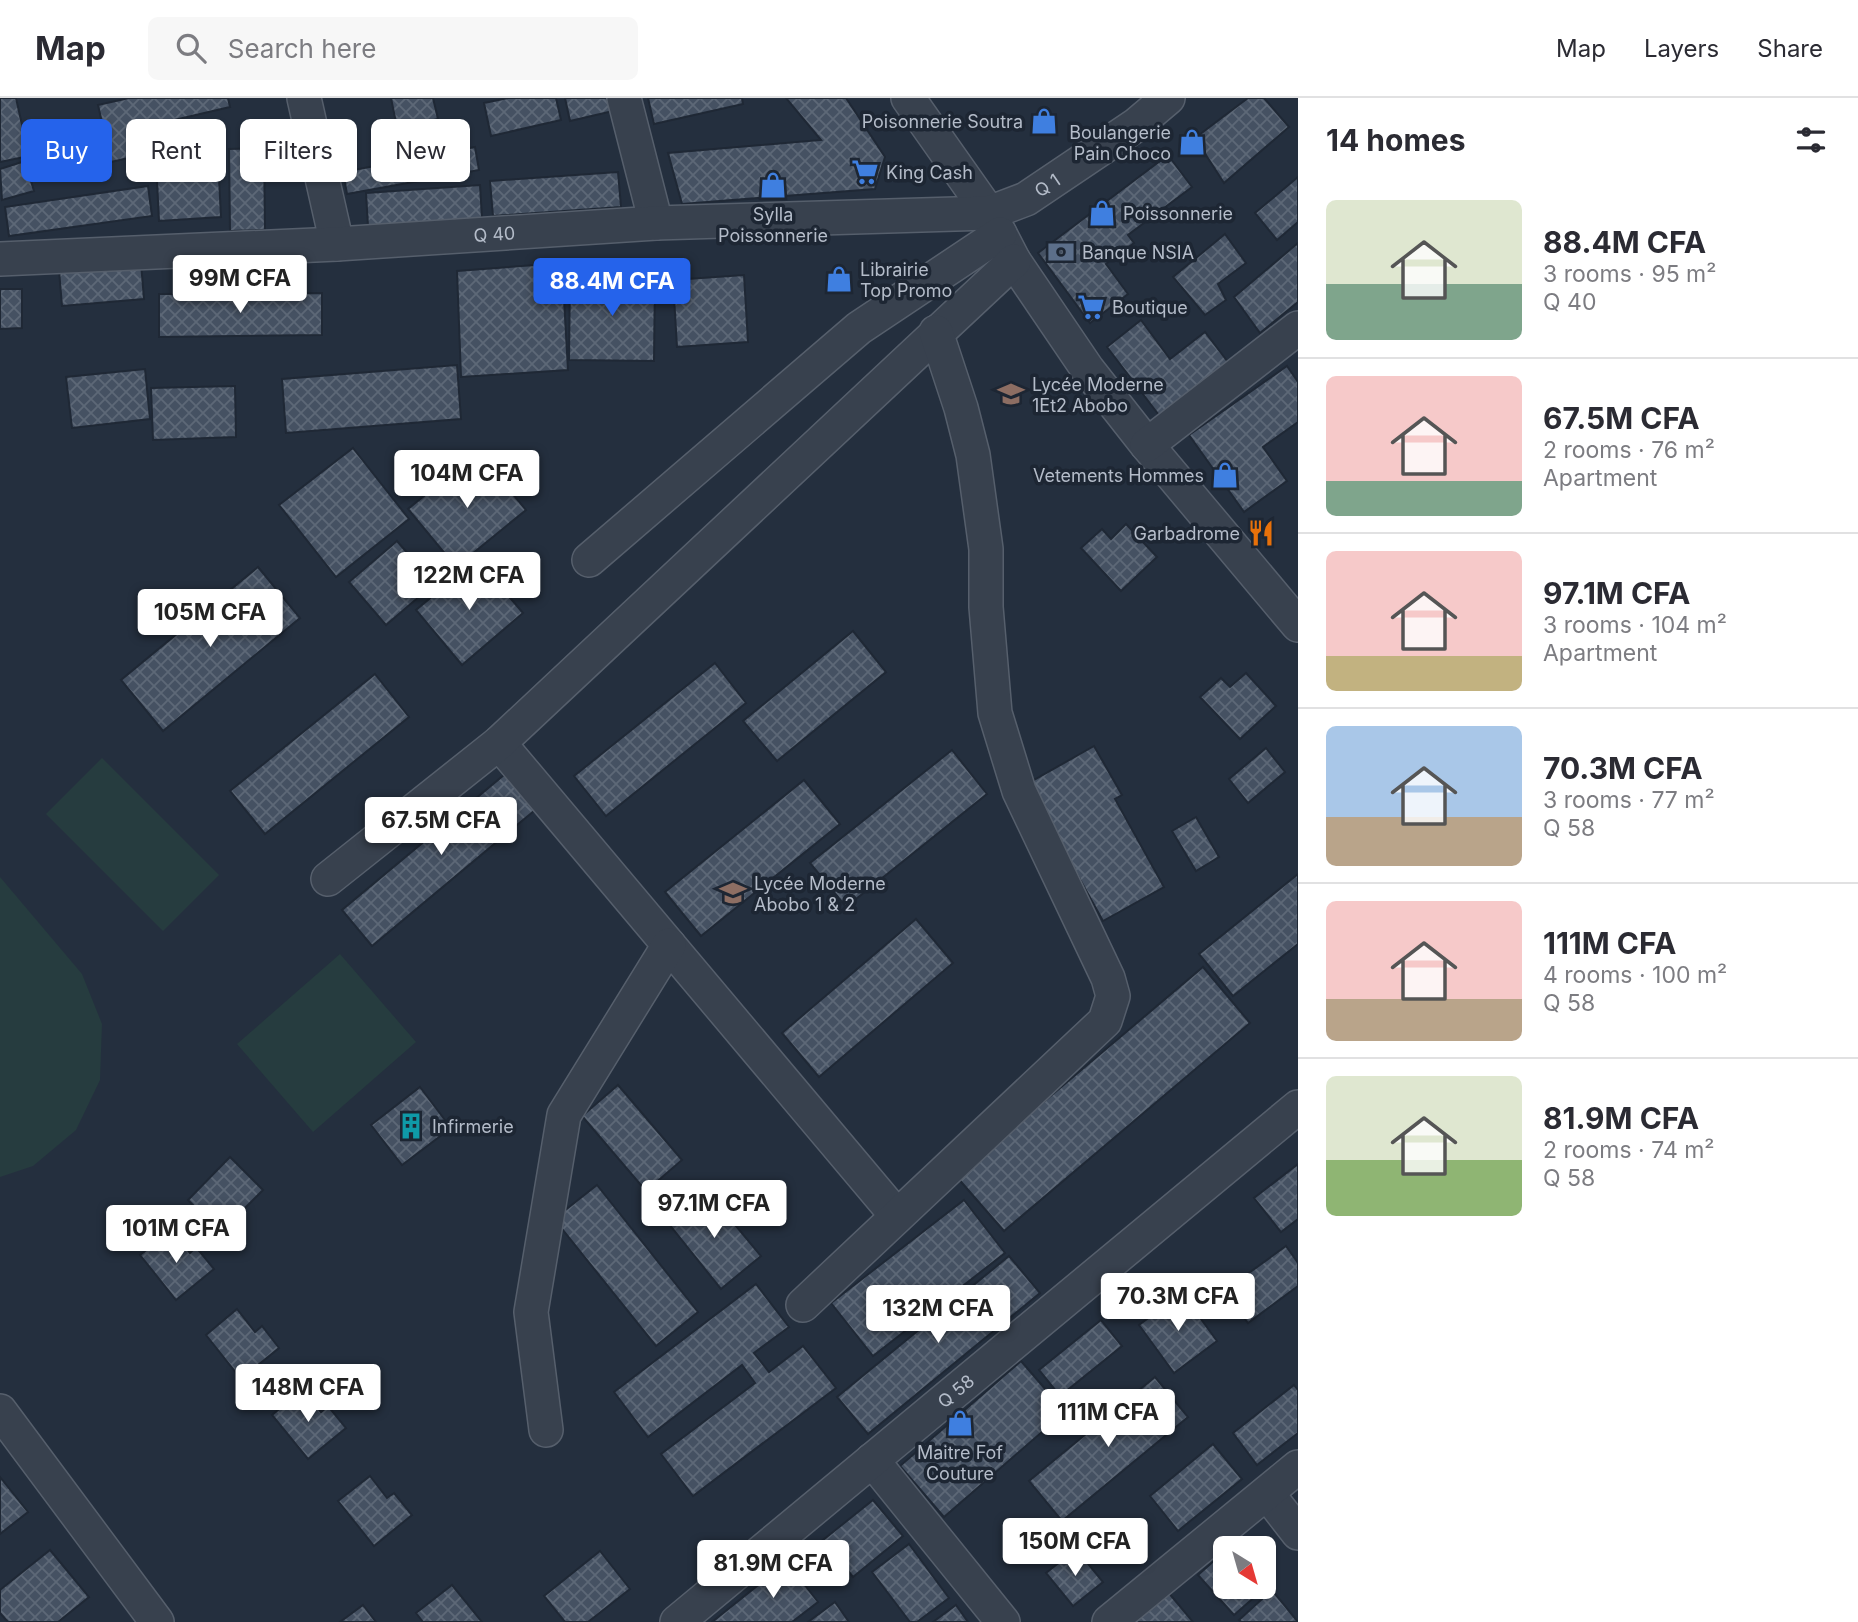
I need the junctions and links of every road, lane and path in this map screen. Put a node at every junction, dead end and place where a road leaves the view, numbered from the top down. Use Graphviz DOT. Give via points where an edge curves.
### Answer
graph roads {
  1 [pos="304,98"];
  2 [pos="624,98"];
  3 [pos="908,98"];
  4 [pos="1168,98"];
  5 [pos="656,223"];
  6 [pos="1001,236"];
  7 [pos="337,244"];
  8 [pos="0,259"];
  9 [pos="1298,328"];
  10 [pos="936,332"];
  11 [pos="1147,445"];
  12 [pos="589,560"];
  13 [pos="1298,625"];
  14 [pos="499,743"];
  15 [pos="328,879"];
  16 [pos="669,945"];
  17 [pos="1298,1107"];
  18 [pos="897,1216"];
  19 [pos="803,1305"];
  20 [pos="4,1425"];
  21 [pos="545,1430"];
  22 [pos="872,1460"];
  23 [pos="1298,1468"];
  24 [pos="1267,1493"];
  25 [pos="1298,1534"];
  26 [pos="157,1622"];
  27 [pos="677,1622"];
  28 [pos="1003,1622"];
  29 [pos="1109,1622"];
  1 -- 7 [label="street"];
  2 -- 5 [label="street"];
  3 -- 6 [label="street"];
  4 -- 6 [label="street, Q 1" via="1026,199"];
  5 -- 6 [label="street, Q 40"];
  5 -- 7 [label="street, Q 40"];
  6 -- 10 [label="street" via="970,304"];
  6 -- 11 [label="street" via="1088,370"];
  6 -- 12 [label="street" via="859,328"];
  7 -- 8 [label="street, Q 40"];
  9 -- 11 [label="street"];
  10 -- 14 [label="street"];
  10 -- 18 [label="street" via="973,455 986,549 995,713 1019,791 1113,996 1105,1021"];
  11 -- 13 [label="street"];
  14 -- 15 [label="street"];
  14 -- 16 [label="street"];
  16 -- 18 [label="street"];
  16 -- 21 [label="street" via="564,1115 531,1312"];
  17 -- 22 [label="street, Q 58"];
  18 -- 19 [label="street"];
  20 -- 26 [label="street"];
  22 -- 27 [label="street, Q 58"];
  22 -- 28 [label="street"];
  23 -- 24 [label="street"];
  24 -- 25 [label="street"];
  24 -- 29 [label="street"];
}
